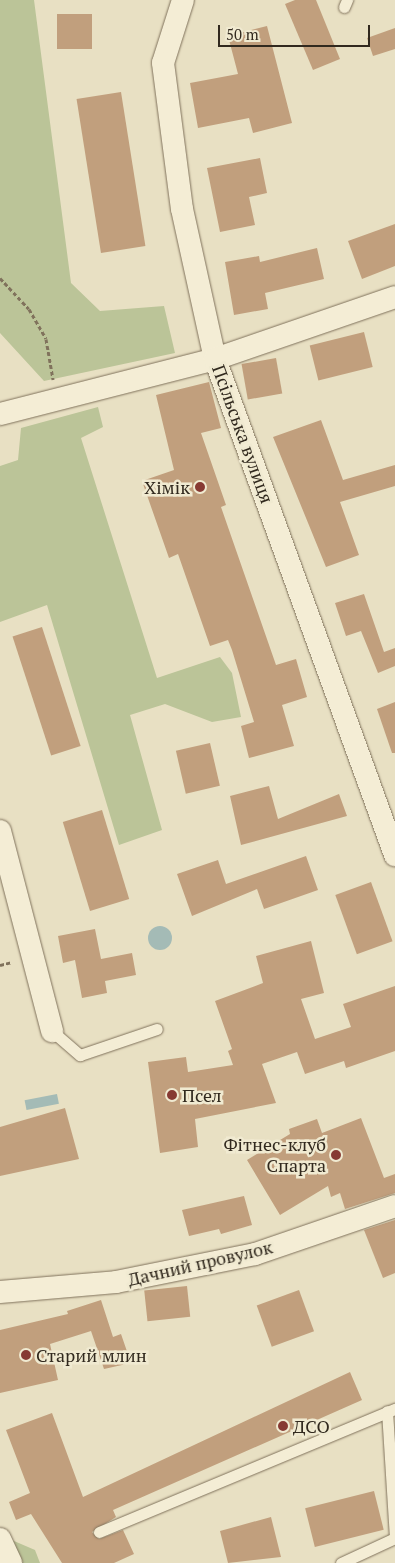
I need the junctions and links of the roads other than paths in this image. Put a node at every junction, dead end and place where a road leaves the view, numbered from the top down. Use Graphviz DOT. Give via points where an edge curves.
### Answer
graph roads {
  1 [pos="183,0"];
  2 [pos="395,297"];
  3 [pos="216,359"];
  4 [pos="0,414"];
  5 [pos="0,831"];
  6 [pos="395,855"];
  7 [pos="157,1029"];
  8 [pos="52,1031"];
  9 [pos="395,1206"];
  10 [pos="0,1292"];
  11 [pos="391,1410"];
  12 [pos="99,1532"];
  13 [pos="0,1539"];
  14 [pos="11,1563"];
  15 [pos="341,1563"];
  1 -- 3 [label="street, Псільська вулиця" via="163,63 182,209"];
  2 -- 3 [label="street"];
  3 -- 4 [label="street"];
  3 -- 6 [label="street, Псільська вулиця"];
  5 -- 8 [label="street"];
  7 -- 8 [label="lane" via="80,1056"];
  9 -- 10 [label="street, Дачний провулок" via="255,1254 116,1282"];
  11 -- 12 [label="lane"];
  11 -- 15 [label="lane" via="395,1538"];
  13 -- 14 [label="street"];
}
